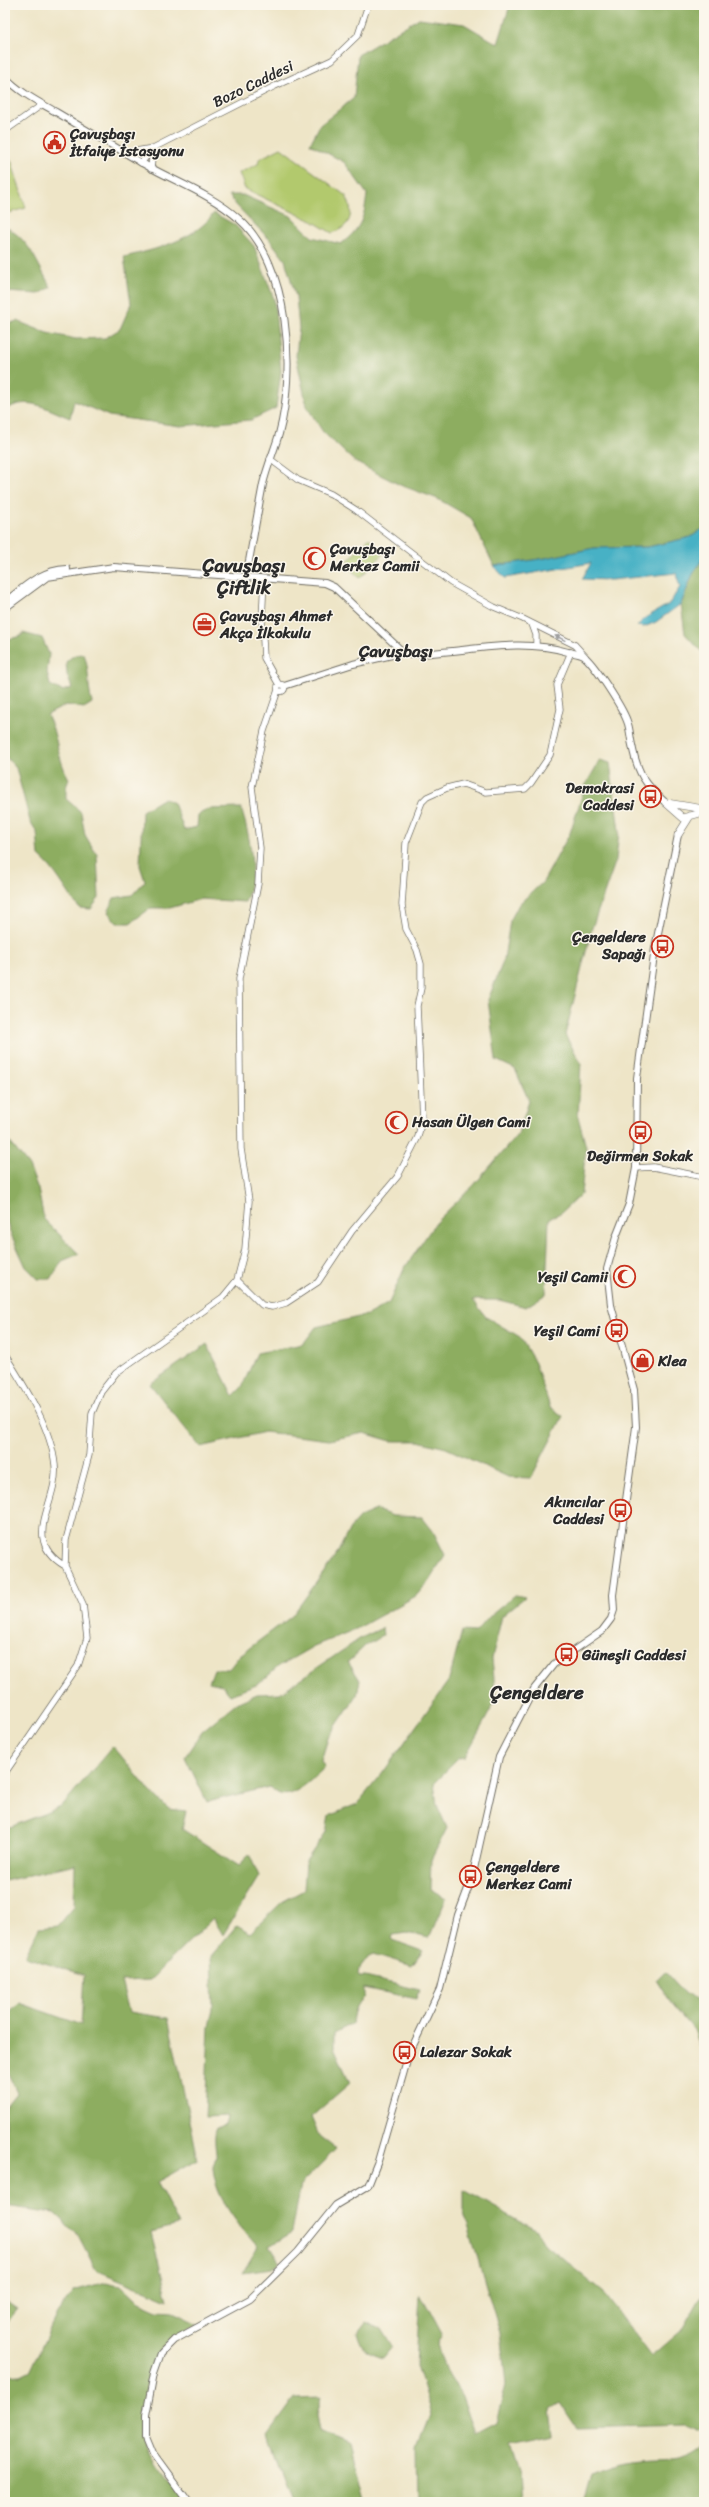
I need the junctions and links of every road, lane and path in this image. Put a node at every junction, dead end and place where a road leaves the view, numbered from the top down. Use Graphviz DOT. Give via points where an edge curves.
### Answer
graph roads {
  1 [pos="368,5"];
  2 [pos="5,77"];
  3 [pos="43,104"];
  4 [pos="5,131"];
  5 [pos="153,148"];
  6 [pos="125,153"];
  7 [pos="138,161"];
  8 [pos="151,168"];
  9 [pos="270,459"];
  10 [pos="81,570"];
  11 [pos="246,577"];
  12 [pos="264,579"];
  13 [pos="5,602"];
  14 [pos="5,608"];
  15 [pos="532,623"];
  16 [pos="536,646"];
  17 [pos="571,652"];
  18 [pos="401,653"];
  19 [pos="585,656"];
  20 [pos="280,687"];
  21 [pos="666,803"];
  22 [pos="686,806"];
  23 [pos="704,811"];
  24 [pos="679,814"];
  25 [pos="689,817"];
  26 [pos="678,835"];
  27 [pos="636,1168"];
  28 [pos="704,1177"];
  29 [pos="237,1280"];
  30 [pos="5,1355"];
  31 [pos="65,1566"];
  32 [pos="5,1773"];
  33 [pos="188,2502"];
  1 -- 5 [label="street, Bozo Caddesi" via="358,34 332,60 274,86"];
  2 -- 3 [label="main road"];
  3 -- 4 [label="street"];
  3 -- 6 [label="main road"];
  5 -- 6 [label="street"];
  5 -- 7 [label="street"];
  5 -- 8 [label="street"];
  6 -- 7 [label="main road"];
  7 -- 8 [label="main road"];
  8 -- 9 [label="main road" via="238,218 255,236 266,254 284,315 287,346 285,394 279,433"];
  9 -- 11 [label="main road"];
  9 -- 15 [label="street" via="298,480 331,494 356,510 451,583 494,608"];
  10 -- 11 [label="main road" via="120,566"];
  10 -- 13 [label="main road" via="45,573"];
  10 -- 14 [label="main road" via="47,577"];
  11 -- 12 [label="main road"];
  12 -- 18 [label="main road" via="325,583 334,588"];
  12 -- 20 [label="street" via="264,658"];
  15 -- 16 [label="street" via="536,634"];
  19 -- 15 [label="street, one-way" via="575,645"];
  16 -- 17 [label="main road"];
  16 -- 18 [label="main road" via="478,646 425,654"];
  17 -- 19 [label="main road"];
  17 -- 29 [label="street" via="557,685 560,709 550,755 531,783 525,789 486,792 463,784 427,797 422,802 406,842 402,905 406,929 422,964 417,1006 422,1119 418,1137 398,1176 352,1231 318,1282 303,1293 286,1303 262,1306"];
  18 -- 20 [label="main road" via="353,664"];
  19 -- 21 [label="main road" via="618,702 628,722 636,766 651,790"];
  20 -- 29 [label="street" via="264,731 252,787 260,848 258,884 239,980 241,1149 249,1201 245,1249"];
  21 -- 22 [label="main road"];
  21 -- 24 [label="main road"];
  22 -- 23 [label="main road"];
  22 -- 24 [label="main road" via="681,808"];
  22 -- 25 [label="main road" via="690,810"];
  23 -- 25 [label="main road"];
  24 -- 25 [label="main road" via="683,818"];
  24 -- 26 [label="main road"];
  25 -- 26 [label="main road"];
  26 -- 27 [label="main road" via="654,948 638,1066"];
  27 -- 28 [label="street" via="653,1167"];
  27 -- 33 [label="main road" via="629,1204 616,1237 608,1269 611,1305 636,1403 611,1619 602,1631 554,1664 534,1689 499,1757 472,1878 458,1915 440,1989 409,2054 381,2153 368,2186 336,2205 298,2252 250,2299 174,2340 161,2353 154,2373 146,2416 146,2437 153,2454"];
  29 -- 31 [label="street" via="223,1297 116,1373 101,1392 92,1413 90,1455 66,1540"];
  30 -- 31 [label="street" via="29,1394 53,1454 56,1475 42,1532 43,1544 56,1560"];
  31 -- 32 [label="street" via="83,1604 87,1638 78,1666"];
}
